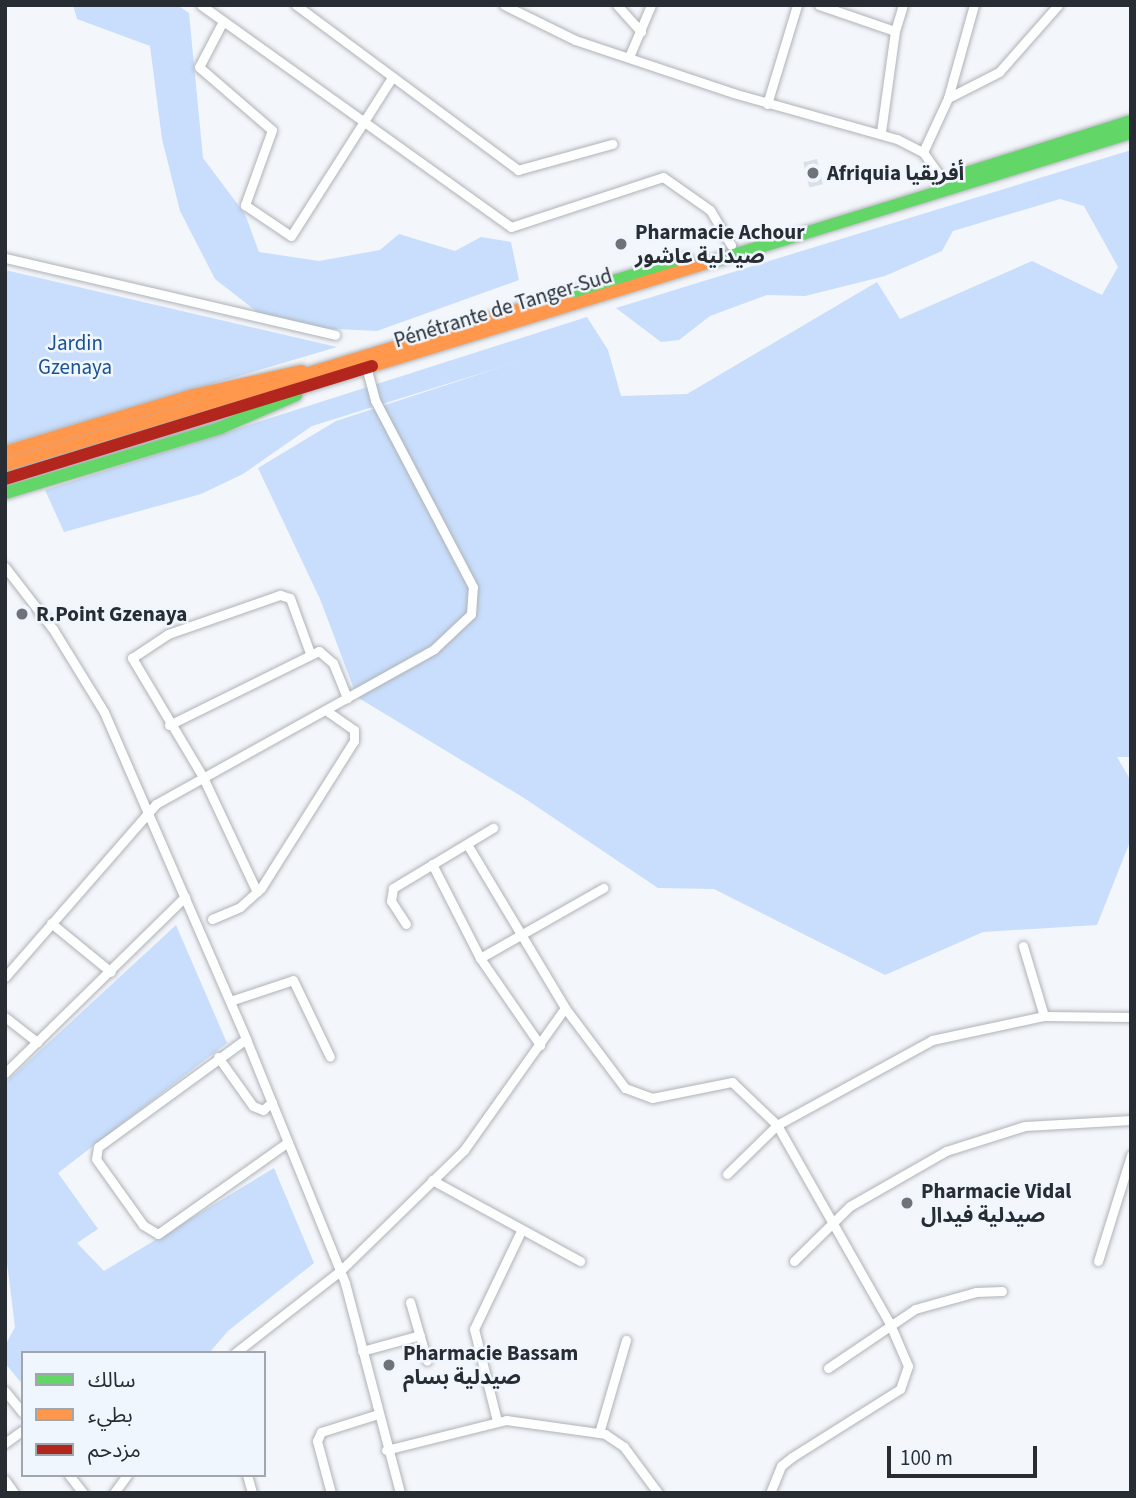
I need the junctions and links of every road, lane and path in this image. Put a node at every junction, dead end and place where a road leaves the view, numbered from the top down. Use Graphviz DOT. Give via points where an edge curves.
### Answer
graph roads {
  1 [pos="296,5"];
  2 [pos="504,5"];
  3 [pos="617,5"];
  4 [pos="651,5"];
  5 [pos="797,5"];
  6 [pos="819,5"];
  7 [pos="903,5"];
  8 [pos="974,5"];
  9 [pos="1058,5"];
  10 [pos="197,6"];
  11 [pos="221,24"];
  12 [pos="895,31"];
  13 [pos="641,32"];
  14 [pos="629,57"];
  15 [pos="391,79"];
  16 [pos="948,98"];
  17 [pos="767,104"];
  18 [pos="1131,121"];
  19 [pos="362,125"];
  20 [pos="881,132"];
  21 [pos="1131,133"];
  22 [pos="612,144"];
  23 [pos="923,152"];
  24 [pos="943,181"];
  25 [pos="731,245"];
  26 [pos="5,258"];
  27 [pos="598,292"];
  28 [pos="541,309"];
  29 [pos="335,335"];
  30 [pos="305,371"];
  31 [pos="367,371"];
  32 [pos="311,388"];
  33 [pos="5,452"];
  34 [pos="5,465"];
  35 [pos="5,479"];
  36 [pos="5,493"];
  37 [pos="6,571"];
  38 [pos="310,653"];
  39 [pos="347,698"];
  40 [pos="325,710"];
  41 [pos="169,725"];
  42 [pos="203,776"];
  43 [pos="148,810"];
  44 [pos="493,828"];
  45 [pos="467,844"];
  46 [pos="432,864"];
  47 [pos="604,888"];
  48 [pos="257,892"];
  49 [pos="185,897"];
  50 [pos="212,919"];
  51 [pos="51,923"];
  52 [pos="407,924"];
  53 [pos="520,933"];
  54 [pos="1023,946"];
  55 [pos="480,958"];
  56 [pos="111,972"];
  57 [pos="5,977"];
  58 [pos="230,1001"];
  59 [pos="565,1009"];
  60 [pos="1044,1016"];
  61 [pos="5,1017"];
  62 [pos="1131,1017"];
  63 [pos="246,1039"];
  64 [pos="37,1042"];
  65 [pos="540,1045"];
  66 [pos="218,1057"];
  67 [pos="330,1057"];
  68 [pos="5,1073"];
  69 [pos="272,1102"];
  70 [pos="1131,1120"];
  71 [pos="777,1125"];
  72 [pos="288,1142"];
  73 [pos="1131,1155"];
  74 [pos="727,1174"];
  75 [pos="432,1180"];
  76 [pos="834,1220"];
  77 [pos="521,1231"];
  78 [pos="580,1261"];
  79 [pos="794,1261"];
  80 [pos="1098,1261"];
  81 [pos="340,1271"];
  82 [pos="1002,1291"];
  83 [pos="410,1301"];
  84 [pos="889,1322"];
  85 [pos="420,1335"];
  86 [pos="626,1340"];
  87 [pos="238,1351"];
  88 [pos="362,1351"];
  89 [pos="427,1361"];
  90 [pos="828,1368"];
  91 [pos="5,1391"];
  92 [pos="21,1411"];
  93 [pos="378,1413"];
  94 [pos="497,1421"];
  95 [pos="21,1431"];
  96 [pos="599,1433"];
  97 [pos="5,1443"];
  98 [pos="386,1450"];
  99 [pos="71,1477"];
  100 [pos="126,1477"];
  101 [pos="5,1480"];
  102 [pos="14,1493"];
  103 [pos="83,1493"];
  104 [pos="114,1493"];
  105 [pos="331,1493"];
  106 [pos="400,1493"];
  107 [pos="658,1493"];
  108 [pos="770,1493"];
  1 -- 15 [label="street"];
  2 -- 14 [label="street" via="575,40"];
  3 -- 13 [label="street"];
  4 -- 13 [label="street"];
  5 -- 17 [label="street"];
  6 -- 12 [label="street"];
  7 -- 12 [label="street"];
  8 -- 16 [label="street"];
  9 -- 16 [label="street" via="999,72"];
  10 -- 11 [label="street"];
  11 -- 19 [label="street"];
  11 -- 19 [label="street" via="199,67 272,130 245,205 291,236"];
  12 -- 20 [label="street"];
  13 -- 14 [label="street"];
  14 -- 17 [label="street"];
  15 -- 19 [label="street"];
  15 -- 22 [label="street" via="518,170"];
  16 -- 23 [label="street"];
  17 -- 20 [label="street"];
  18 -- 24 [label="main road, Pénétrante de Tanger-Sud"];
  19 -- 25 [label="street" via="511,227 663,177 710,211"];
  20 -- 23 [label="street"];
  21 -- 27 [label="main road, Pénétrante de Tanger-Sud"];
  23 -- 24 [label="street"];
  24 -- 25 [label="main road, Pénétrante de Tanger-Sud"];
  25 -- 27 [label="main road, Pénétrante de Tanger-Sud"];
  26 -- 29 [label="street"];
  27 -- 28 [label="main road, Pénétrante de Tanger-Sud"];
  28 -- 30 [label="main road, Pénétrante de Tanger-Sud"];
  28 -- 31 [label="main road, Pénétrante de Tanger-Sud"];
  30 -- 33 [label="main road" via="194,395"];
  30 -- 34 [label="main road, Pénétrante de Tanger-Sud"];
  31 -- 32 [label="main road, Pénétrante de Tanger-Sud"];
  31 -- 39 [label="street" via="374,400 470,581 474,602 468,619 443,644"];
  32 -- 35 [label="main road, Pénétrante de Tanger-Sud"];
  32 -- 36 [label="main road" via="220,428"];
  37 -- 43 [label="street" via="78,667"];
  38 -- 39 [label="street" via="327,656"];
  38 -- 41 [label="street"];
  38 -- 41 [label="street" via="284,595 137,650 134,665"];
  39 -- 40 [label="street"];
  40 -- 42 [label="street"];
  40 -- 48 [label="street" via="351,728 356,738"];
  41 -- 42 [label="street"];
  42 -- 43 [label="street"];
  42 -- 48 [label="street"];
  43 -- 49 [label="street"];
  43 -- 51 [label="street"];
  44 -- 45 [label="street"];
  45 -- 46 [label="street"];
  45 -- 53 [label="street"];
  46 -- 52 [label="street" via="393,888 391,901"];
  46 -- 55 [label="street"];
  47 -- 53 [label="street"];
  48 -- 50 [label="street"];
  49 -- 56 [label="street"];
  49 -- 58 [label="street"];
  51 -- 56 [label="street"];
  51 -- 57 [label="street"];
  53 -- 55 [label="street"];
  53 -- 59 [label="street"];
  54 -- 60 [label="street"];
  55 -- 65 [label="street"];
  56 -- 64 [label="street"];
  58 -- 63 [label="street"];
  58 -- 67 [label="street" via="293,980"];
  59 -- 65 [label="street"];
  59 -- 71 [label="street" via="625,1088 642,1098 732,1083"];
  60 -- 62 [label="street"];
  60 -- 71 [label="street" via="932,1040"];
  61 -- 64 [label="street"];
  63 -- 66 [label="street"];
  63 -- 69 [label="street"];
  64 -- 68 [label="street"];
  65 -- 75 [label="street" via="480,1130"];
  66 -- 69 [label="street" via="253,1106 262,1110"];
  66 -- 72 [label="street" via="96,1153 143,1225 153,1233 164,1232"];
  69 -- 72 [label="street"];
  70 -- 76 [label="street" via="1025,1126 964,1144 896,1177"];
  71 -- 74 [label="street"];
  71 -- 76 [label="street"];
  72 -- 81 [label="street"];
  73 -- 80 [label="street"];
  75 -- 77 [label="street"];
  75 -- 81 [label="street"];
  76 -- 79 [label="street"];
  76 -- 84 [label="street"];
  77 -- 78 [label="street"];
  77 -- 94 [label="street" via="474,1329"];
  81 -- 87 [label="street"];
  81 -- 88 [label="street"];
  82 -- 84 [label="street" via="938,1301"];
  83 -- 85 [label="street"];
  84 -- 90 [label="street"];
  84 -- 108 [label="street" via="908,1366 900,1389 792,1457 781,1466"];
  85 -- 88 [label="street"];
  85 -- 89 [label="street"];
  86 -- 96 [label="street"];
  88 -- 93 [label="street"];
  91 -- 92 [label="street"];
  93 -- 98 [label="street"];
  93 -- 105 [label="street" via="321,1432 317,1441"];
  94 -- 96 [label="street"];
  94 -- 98 [label="street"];
  95 -- 97 [label="street"];
  96 -- 107 [label="street" via="619,1441"];
  98 -- 106 [label="street"];
  99 -- 103 [label="street"];
  100 -- 104 [label="street"];
  101 -- 102 [label="street"];
}
